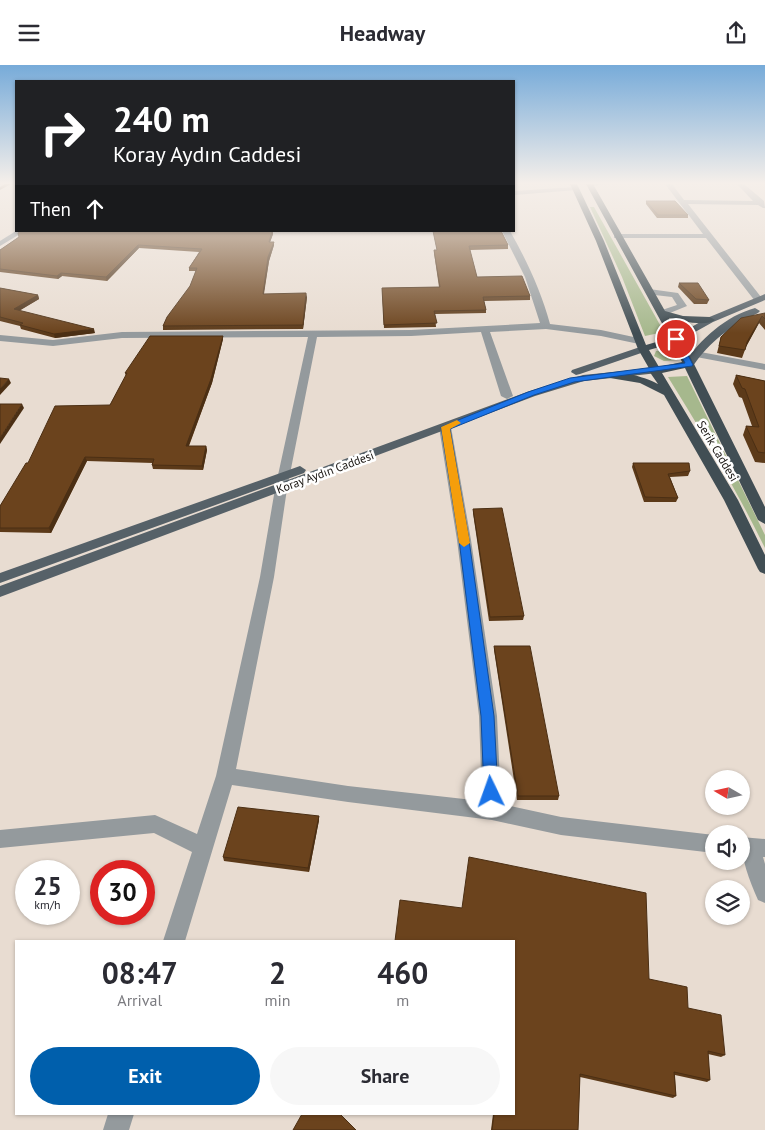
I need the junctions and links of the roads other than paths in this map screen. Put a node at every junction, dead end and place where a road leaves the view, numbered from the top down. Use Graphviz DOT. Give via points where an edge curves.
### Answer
graph roads {
  1 [pos="17,234"];
  2 [pos="507,234"];
  3 [pos="597,234"];
  4 [pos="707,235"];
  5 [pos="617,236"];
  6 [pos="0,244"];
  7 [pos="649,292"];
  8 [pos="763,301"];
  9 [pos="662,313"];
  10 [pos="710,320"];
  11 [pos="546,326"];
  12 [pos="485,330"];
  13 [pos="313,334"];
  14 [pos="0,338"];
  15 [pos="676,339"];
  16 [pos="641,345"];
  17 [pos="692,359"];
  18 [pos="765,367"];
  19 [pos="654,371"];
  20 [pos="610,375"];
  21 [pos="507,396"];
  22 [pos="669,396"];
  23 [pos="445,427"];
  24 [pos="282,483"];
  25 [pos="760,502"];
  26 [pos="765,520"];
  27 [pos="765,569"];
  28 [pos="0,578"];
  29 [pos="0,592"];
  30 [pos="225,776"];
  31 [pos="492,811"];
  32 [pos="0,839"];
  33 [pos="705,842"];
  34 [pos="203,847"];
  35 [pos="752,847"];
  36 [pos="765,893"];
  37 [pos="174,940"];
  38 [pos="121,1115"];
  39 [pos="116,1130"];
  1 -- 6 [label="street"];
  2 -- 11 [label="street"];
  3 -- 16 [label="highway, Serik Caddesi"];
  4 -- 5 [label="street"];
  4 -- 8 [label="street"];
  5 -- 7 [label="highway, Serik Caddesi"];
  7 -- 9 [label="highway, Serik Caddesi"];
  7 -- 9 [label="street" via="675,295 682,306"];
  8 -- 10 [label="main road"];
  8 -- 17 [label="main road" via="718,331"];
  9 -- 10 [label="highway" via="682,319"];
  9 -- 15 [label="highway, Serik Caddesi"];
  10 -- 15 [label="main road"];
  11 -- 12 [label="street"];
  11 -- 16 [label="street"];
  12 -- 13 [label="street"];
  12 -- 21 [label="street"];
  13 -- 14 [label="street" via="122,335 52,343"];
  13 -- 24 [label="street"];
  15 -- 16 [label="highway"];
  15 -- 17 [label="highway, Serik Caddesi"];
  16 -- 19 [label="highway, Serik Caddesi"];
  16 -- 21 [label="main road"];
  17 -- 18 [label="street"];
  17 -- 19 [label="highway"];
  17 -- 25 [label="highway, Serik Caddesi"];
  19 -- 20 [label="main road, Koray Aydın Caddesi"];
  19 -- 22 [label="highway, Serik Caddesi"];
  20 -- 22 [label="highway" via="643,380"];
  20 -- 23 [label="main road, Koray Aydın Caddesi" via="560,384"];
  21 -- 24 [label="main road"];
  22 -- 27 [label="highway, Serik Caddesi" via="731,500"];
  23 -- 24 [label="main road, Koray Aydın Caddesi"];
  23 -- 31 [label="street" via="488,716"];
  24 -- 28 [label="main road"];
  24 -- 29 [label="main road, Koray Aydın Caddesi"];
  24 -- 30 [label="street" via="267,577"];
  25 -- 26 [label="highway, Serik Caddesi"];
  30 -- 31 [label="street" via="348,795"];
  30 -- 34 [label="street"];
  31 -- 33 [label="street" via="561,826"];
  32 -- 34 [label="street" via="155,824"];
  34 -- 37 [label="street"];
  35 -- 36 [label="street"];
  38 -- 39 [label="street"];
}
